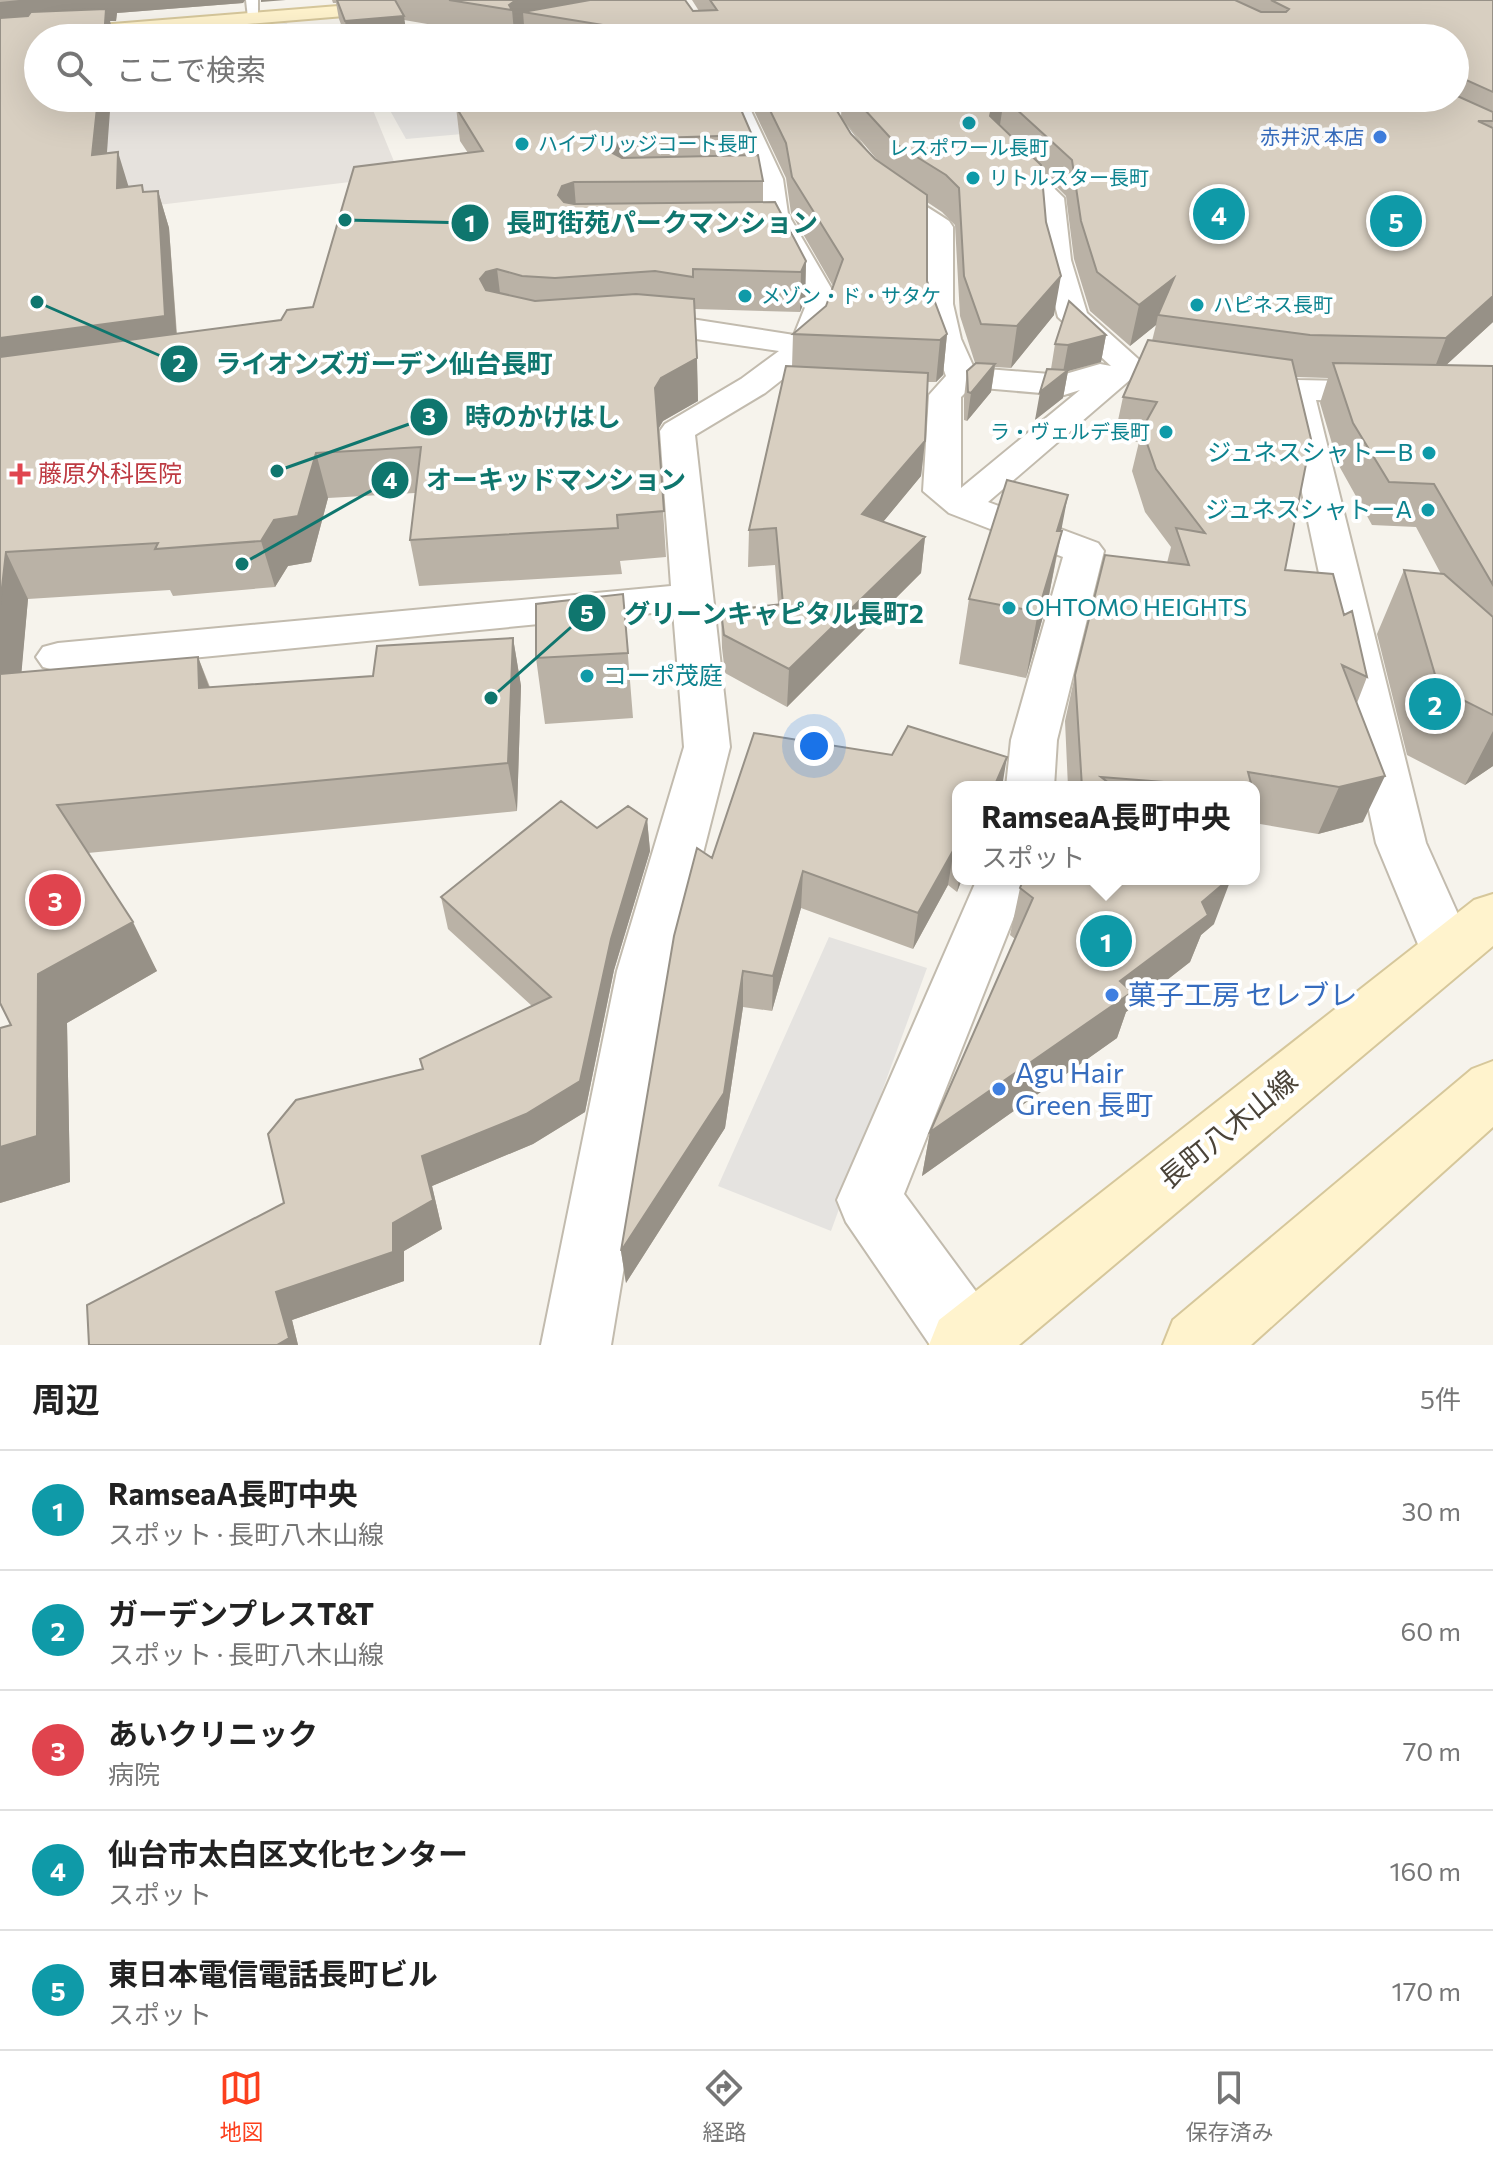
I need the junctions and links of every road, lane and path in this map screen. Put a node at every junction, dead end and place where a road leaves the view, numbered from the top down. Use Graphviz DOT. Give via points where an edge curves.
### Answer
graph roads {
  1 [pos="477,0"];
  2 [pos="253,9"];
  3 [pos="126,24"];
  4 [pos="24,36"];
  5 [pos="0,39"];
  6 [pos="740,112"];
  7 [pos="815,112"];
  8 [pos="1000,148"];
  9 [pos="771,179"];
  10 [pos="742,180"];
  11 [pos="752,228"];
  12 [pos="784,228"];
  13 [pos="614,324"];
  14 [pos="1145,368"];
  15 [pos="785,374"];
  16 [pos="1206,377"];
  17 [pos="942,389"];
  18 [pos="1297,390"];
  19 [pos="1493,394"];
  20 [pos="962,505"];
  21 [pos="692,597"];
  22 [pos="58,657"];
  23 [pos="1031,781"];
  24 [pos="1000,885"];
  25 [pos="1470,933"];
  26 [pos="1493,1088"];
  27 [pos="967,1343"];
  28 [pos="576,1345"];
  29 [pos="1198,1345"];
  1 -- 2 [label="street"];
  2 -- 3 [label="street"];
  4 -- 5 [label="street"];
  6 -- 9 [label="street"];
  7 -- 17 [label="street" via="844,133 859,161 884,188 940,227 937,309 945,347"];
  8 -- 14 [label="street" via="1051,198 1057,260 1073,317"];
  9 -- 10 [label="street"];
  9 -- 12 [label="street" via="775,214"];
  11 -- 12 [label="street"];
  12 -- 15 [label="street" via="823,300"];
  13 -- 15 [label="street" via="659,323"];
  14 -- 17 [label="street" via="1064,385"];
  14 -- 20 [label="street"];
  15 -- 21 [label="street" via="677,431"];
  16 -- 18 [label="street"];
  17 -- 20 [label="street" via="941,491"];
  18 -- 19 [label="street"];
  18 -- 25 [label="street" via="1401,843"];
  20 -- 23 [label="street" via="1084,551 1034,740"];
  21 -- 22 [label="street"];
  21 -- 28 [label="street" via="707,747 645,971"];
  24 -- 27 [label="street" via="869,1200"];
  25 -- 27 [label="street, 長町八木山線"];
  26 -- 29 [label="street"];
}
